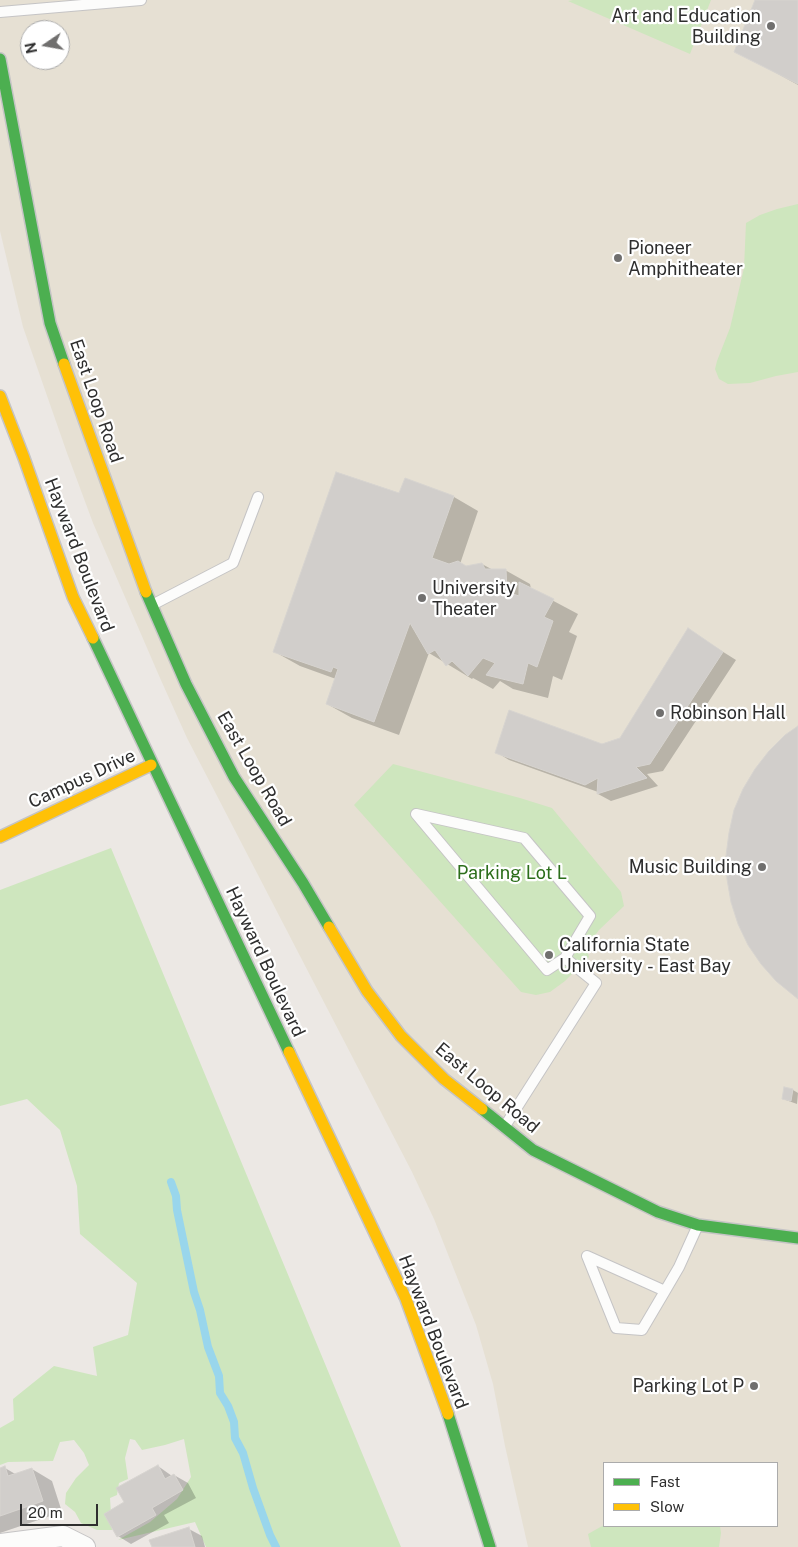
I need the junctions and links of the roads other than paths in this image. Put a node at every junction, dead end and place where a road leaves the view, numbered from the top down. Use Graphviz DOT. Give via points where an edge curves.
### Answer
graph roads {
  1 [pos="141,0"];
  2 [pos="0,12"];
  3 [pos="0,59"];
  4 [pos="0,396"];
  5 [pos="258,497"];
  6 [pos="151,605"];
  7 [pos="151,765"];
  8 [pos="0,837"];
  9 [pos="566,958"];
  10 [pos="504,1127"];
  11 [pos="698,1225"];
  12 [pos="798,1238"];
  13 [pos="665,1291"];
  14 [pos="0,1544"];
  15 [pos="85,1547"];
  16 [pos="490,1547"];
  1 -- 2 [label="lane"];
  3 -- 6 [label="street, East Loop Road" via="50,323"];
  4 -- 7 [label="street, Hayward Boulevard" via="72,597"];
  5 -- 6 [label="lane" via="233,564"];
  6 -- 10 [label="street, East Loop Road" via="186,684 234,777 303,883 367,991 401,1036 444,1079"];
  7 -- 8 [label="street, Campus Drive"];
  7 -- 16 [label="street, Hayward Boulevard" via="406,1299 444,1403"];
  9 -- 9 [label="lane" via="547,970 416,814 524,838 590,916"];
  9 -- 10 [label="lane" via="596,983"];
  10 -- 11 [label="street, East Loop Road" via="533,1150 658,1212"];
  11 -- 12 [label="street, East Loop Road"];
  11 -- 13 [label="lane"];
  13 -- 13 [label="lane" via="642,1330 616,1328 586,1256"];
  14 -- 15 [label="street" via="63,1536"];
}
